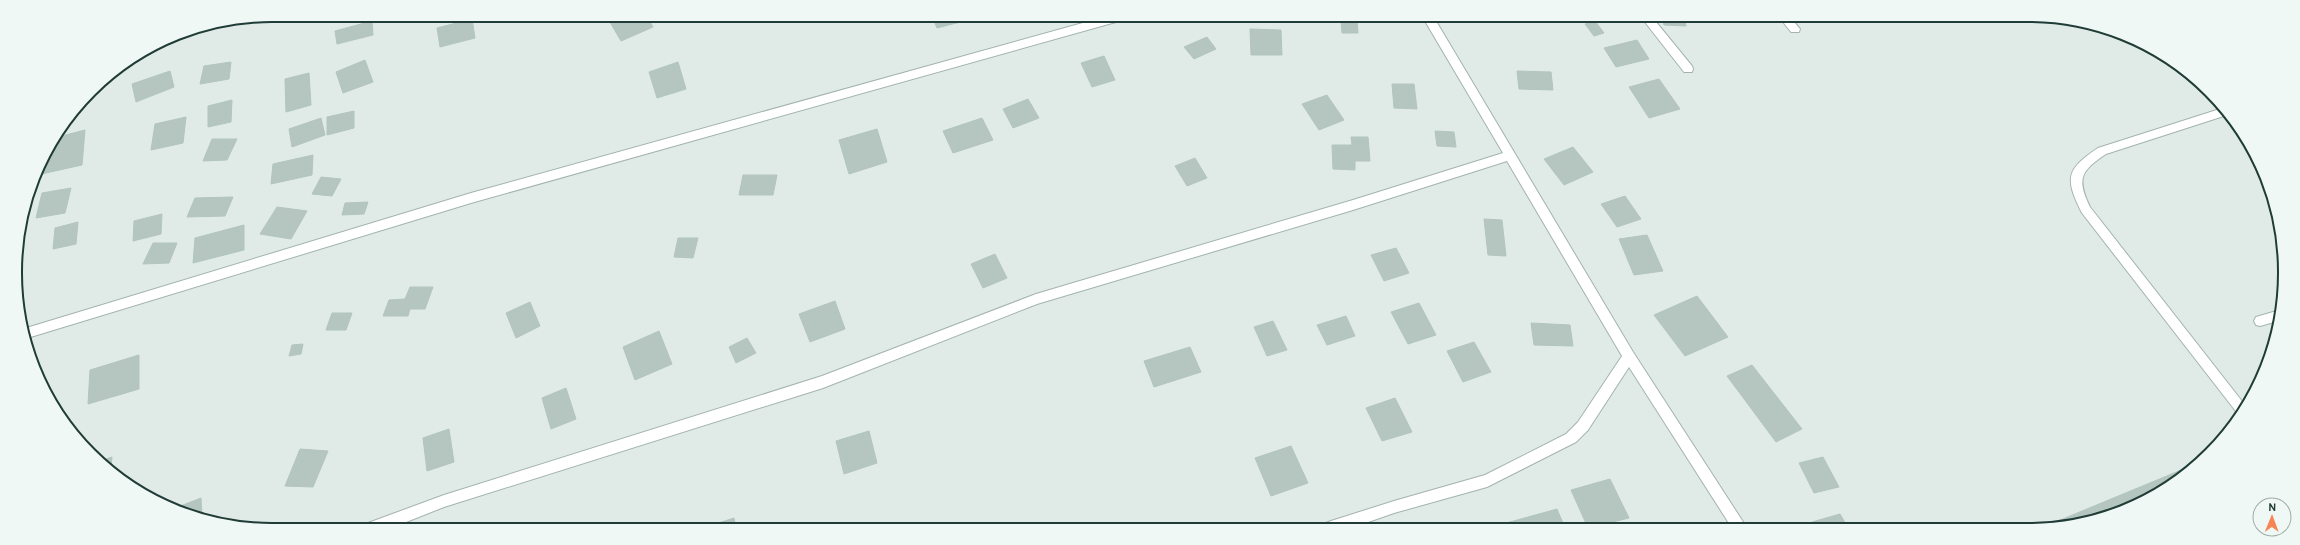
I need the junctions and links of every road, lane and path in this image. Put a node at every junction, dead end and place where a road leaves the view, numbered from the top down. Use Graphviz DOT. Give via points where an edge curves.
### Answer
graph roads {
  1 [pos="1101,22"];
  2 [pos="1431,22"];
  3 [pos="1650,22"];
  4 [pos="1789,22"];
  5 [pos="1795,29"];
  6 [pos="1688,70"];
  7 [pos="2220,113"];
  8 [pos="1509,156"];
  9 [pos="2274,317"];
  10 [pos="2260,321"];
  11 [pos="30,332"];
  12 [pos="1629,356"];
  13 [pos="2239,406"];
  14 [pos="386,523"];
  15 [pos="1346,523"];
  16 [pos="1737,523"];
  1 -- 11 [label="street" via="470,198"];
  2 -- 8 [label="street"];
  3 -- 6 [label="street"];
  4 -- 5 [label="street"];
  7 -- 13 [label="street" via="2102,151 2084,163 2076,175 2077,192 2086,210"];
  8 -- 12 [label="street"];
  8 -- 14 [label="street" via="1036,299 823,382 444,501"];
  9 -- 10 [label="street"];
  12 -- 15 [label="street" via="1583,426 1571,438 1487,481"];
  12 -- 16 [label="street"];
}
